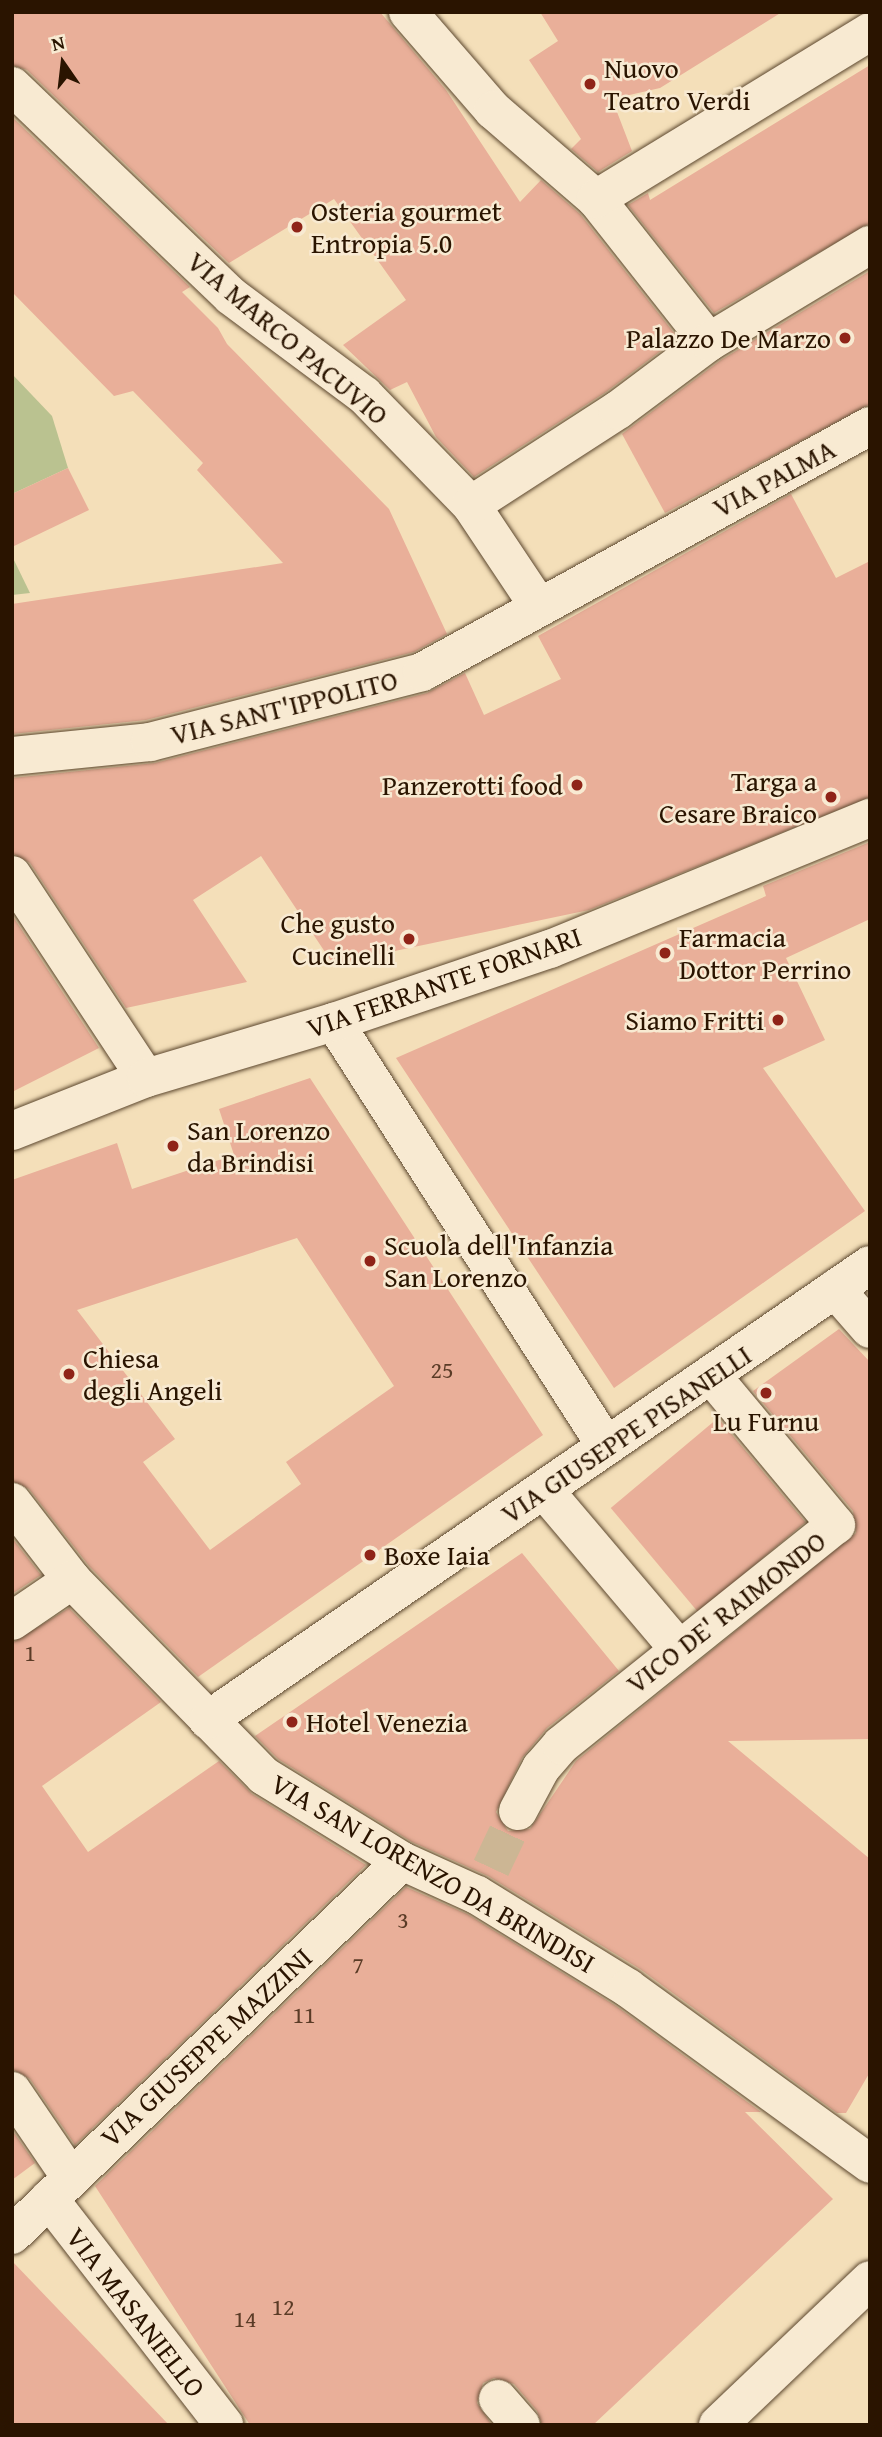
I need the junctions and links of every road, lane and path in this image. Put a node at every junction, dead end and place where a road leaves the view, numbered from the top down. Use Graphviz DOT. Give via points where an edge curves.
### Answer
graph roads {
  1 [pos="408,12"];
  2 [pos="870,32"];
  3 [pos="12,86"];
  4 [pos="596,199"];
  5 [pos="870,245"];
  6 [pos="709,342"];
  7 [pos="866,435"];
  8 [pos="471,505"];
  9 [pos="539,607"];
  10 [pos="12,755"];
  11 [pos="870,818"];
  12 [pos="12,876"];
  13 [pos="334,1022"];
  14 [pos="146,1078"];
  15 [pos="12,1131"];
  16 [pos="870,1265"];
  17 [pos="835,1289"];
  18 [pos="870,1329"];
  19 [pos="712,1376"];
  20 [pos="606,1446"];
  21 [pos="544,1490"];
  22 [pos="12,1502"];
  23 [pos="72,1580"];
  24 [pos="12,1621"];
  25 [pos="678,1648"];
  26 [pos="208,1720"];
  27 [pos="518,1811"];
  28 [pos="402,1861"];
  29 [pos="12,2091"];
  30 [pos="865,2148"];
  31 [pos="59,2187"];
  32 [pos="12,2235"];
  33 [pos="870,2280"];
  34 [pos="734,2419"];
  35 [pos="224,2425"];
  1 -- 4 [label="street" via="493,110"];
  2 -- 4 [label="street"];
  3 -- 8 [label="street, VIA MARCO PACUVIO" via="231,296 363,395"];
  4 -- 6 [label="street"];
  5 -- 6 [label="street"];
  6 -- 8 [label="street" via="618,410"];
  7 -- 9 [label="street, VIA PALMA"];
  8 -- 9 [label="street, VIA MARCO PACUVIO"];
  9 -- 10 [label="street, VIA SANT'IPPOLITO" via="422,672 150,741"];
  11 -- 13 [label="street, VIA FERRANTE FORNARI" via="550,949"];
  12 -- 14 [label="street"];
  13 -- 14 [label="street, VIA FERRANTE FORNARI"];
  13 -- 20 [label="street"];
  14 -- 15 [label="street, VIA FERRANTE FORNARI"];
  16 -- 17 [label="street, VIA GIUSEPPE PISANELLI"];
  17 -- 18 [label="street"];
  17 -- 19 [label="street, VIA GIUSEPPE PISANELLI"];
  19 -- 20 [label="street, VIA GIUSEPPE PISANELLI"];
  19 -- 25 [label="street, VICO DE' RAIMONDO" via="836,1525"];
  20 -- 21 [label="street, VIA GIUSEPPE PISANELLI"];
  21 -- 25 [label="street"];
  21 -- 26 [label="street, VIA GIUSEPPE PISANELLI"];
  22 -- 23 [label="street, VIA SAN LORENZO DA BRINDISI"];
  23 -- 24 [label="street"];
  23 -- 26 [label="street, VIA SAN LORENZO DA BRINDISI"];
  25 -- 27 [label="street, VICO DE' RAIMONDO" via="561,1745 541,1768"];
  26 -- 28 [label="street, VIA SAN LORENZO DA BRINDISI" via="264,1776"];
  28 -- 30 [label="street, VIA SAN LORENZO DA BRINDISI" via="484,1882 628,1988"];
  28 -- 31 [label="street, VIA GIUSEPPE MAZZINI"];
  29 -- 31 [label="street, VIA MASANIELLO"];
  31 -- 32 [label="street, VIA GIUSEPPE MAZZINI"];
  31 -- 35 [label="street, VIA MASANIELLO"];
  33 -- 34 [label="street"];
}
